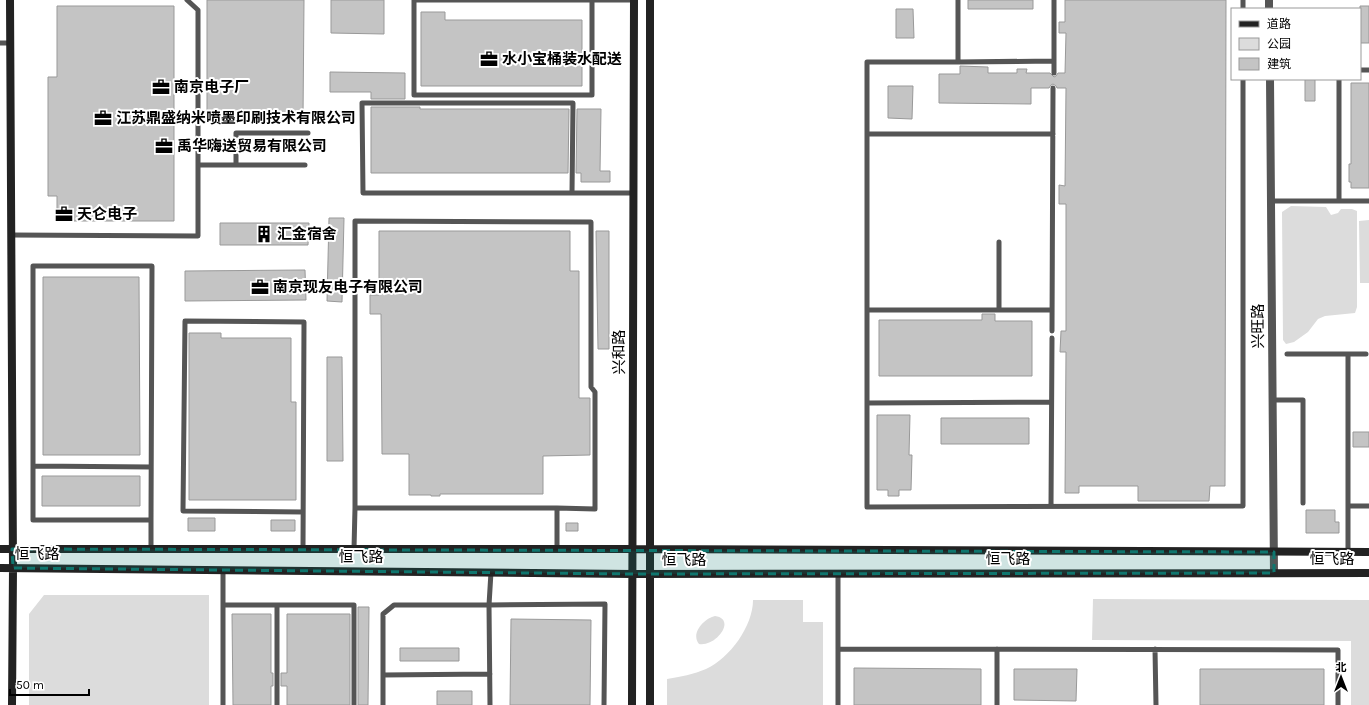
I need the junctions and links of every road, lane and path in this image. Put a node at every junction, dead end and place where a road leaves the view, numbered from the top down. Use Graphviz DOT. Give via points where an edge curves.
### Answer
graph roads {
  1 [pos="10,0"];
  2 [pos="187,0"];
  3 [pos="414,0"];
  4 [pos="572,0"];
  5 [pos="592,0"];
  6 [pos="634,0"];
  7 [pos="650,0"];
  8 [pos="958,0"];
  9 [pos="1054,0"];
  10 [pos="0,43"];
  11 [pos="10,43"];
  12 [pos="1054,61"];
  13 [pos="958,62"];
  14 [pos="1054,73"];
  15 [pos="1243,80"];
  16 [pos="1270,80"];
  17 [pos="1339,80"];
  18 [pos="1053,88"];
  19 [pos="308,133"];
  20 [pos="867,134"];
  21 [pos="1053,134"];
  22 [pos="304,165"];
  23 [pos="198,166"];
  24 [pos="236,166"];
  25 [pos="572,193"];
  26 [pos="633,193"];
  27 [pos="1271,201"];
  28 [pos="1339,201"];
  29 [pos="1369,201"];
  30 [pos="11,235"];
  31 [pos="999,242"];
  32 [pos="867,310"];
  33 [pos="999,310"];
  34 [pos="1052,310"];
  35 [pos="1052,331"];
  36 [pos="1052,338"];
  37 [pos="1287,354"];
  38 [pos="1348,354"];
  39 [pos="1366,354"];
  40 [pos="1272,400"];
  41 [pos="1051,402"];
  42 [pos="867,403"];
  43 [pos="33,466"];
  44 [pos="151,466"];
  45 [pos="1303,503"];
  46 [pos="1051,506"];
  47 [pos="1348,506"];
  48 [pos="1369,506"];
  49 [pos="355,508"];
  50 [pos="557,508"];
  51 [pos="303,512"];
  52 [pos="151,520"];
  53 [pos="0,549"];
  54 [pos="354,549"];
  55 [pos="557,549"];
  56 [pos="632,549"];
  57 [pos="649,549"];
  58 [pos="12,550"];
  59 [pos="151,550"];
  60 [pos="303,550"];
  61 [pos="1274,552"];
  62 [pos="1348,552"];
  63 [pos="1369,552"];
  64 [pos="0,568"];
  65 [pos="13,568"];
  66 [pos="223,570"];
  67 [pos="491,572"];
  68 [pos="1274,573"];
  69 [pos="1369,573"];
  70 [pos="633,574"];
  71 [pos="649,574"];
  72 [pos="838,574"];
  73 [pos="223,604"];
  74 [pos="277,604"];
  75 [pos="489,605"];
  76 [pos="838,649"];
  77 [pos="997,649"];
  78 [pos="1156,650"];
  79 [pos="490,674"];
  80 [pos="383,675"];
  81 [pos="12,705"];
  82 [pos="223,705"];
  83 [pos="277,705"];
  84 [pos="354,705"];
  85 [pos="383,705"];
  86 [pos="490,705"];
  87 [pos="604,705"];
  88 [pos="632,705"];
  89 [pos="650,705"];
  90 [pos="838,705"];
  91 [pos="997,705"];
  92 [pos="1156,705"];
  93 [pos="1338,705"];
  1 -- 11 [label="main road"];
  2 -- 23 [label="lane" via="198,10"];
  3 -- 4 [label="lane"];
  3 -- 5 [label="lane" via="414,95 592,95"];
  4 -- 5 [label="lane"];
  5 -- 6 [label="lane"];
  6 -- 26 [label="main road, 兴和路"];
  7 -- 57 [label="main road, 兴和路"];
  8 -- 13 [label="lane"];
  9 -- 12 [label="lane"];
  10 -- 11 [label="lane"];
  11 -- 30 [label="main road"];
  12 -- 13 [label="lane"];
  12 -- 14 [label="lane"];
  13 -- 20 [label="lane" via="867,62"];
  15 -- 46 [label="lane" via="1243,506"];
  16 -- 27 [label="street, 兴旺路"];
  17 -- 28 [label="lane"];
  18 -- 21 [label="lane"];
  19 -- 24 [label="lane" via="236,133"];
  20 -- 21 [label="lane"];
  20 -- 32 [label="lane"];
  21 -- 34 [label="lane"];
  22 -- 24 [label="lane"];
  23 -- 24 [label="lane"];
  23 -- 30 [label="lane" via="198,236"];
  25 -- 25 [label="lane" via="363,193 362,103 573,103"];
  25 -- 26 [label="lane"];
  26 -- 56 [label="main road, 兴和路"];
  27 -- 28 [label="lane"];
  27 -- 40 [label="street, 兴旺路"];
  28 -- 29 [label="lane"];
  30 -- 58 [label="main road"];
  31 -- 33 [label="lane"];
  32 -- 33 [label="lane"];
  32 -- 42 [label="lane"];
  33 -- 34 [label="lane"];
  34 -- 35 [label="lane"];
  36 -- 41 [label="lane"];
  37 -- 38 [label="lane"];
  38 -- 39 [label="lane"];
  38 -- 47 [label="lane"];
  40 -- 45 [label="lane" via="1302,400"];
  40 -- 61 [label="street, 兴旺路"];
  41 -- 42 [label="lane"];
  41 -- 46 [label="lane"];
  42 -- 46 [label="lane" via="867,507"];
  43 -- 44 [label="lane"];
  43 -- 44 [label="lane" via="33,266 152,266"];
  43 -- 52 [label="lane" via="32,520"];
  44 -- 52 [label="lane"];
  47 -- 48 [label="lane"];
  47 -- 62 [label="lane"];
  49 -- 50 [label="lane"];
  49 -- 50 [label="lane" via="355,221 591,222 591,387 595,392 595,508"];
  49 -- 54 [label="lane"];
  50 -- 55 [label="lane"];
  51 -- 51 [label="lane" via="304,322 185,321 183,511"];
  51 -- 60 [label="lane"];
  52 -- 59 [label="lane"];
  53 -- 58 [label="main road, 恒飞路"];
  54 -- 55 [label="main road, 恒飞路"];
  54 -- 60 [label="main road, 恒飞路"];
  55 -- 56 [label="main road, 恒飞路"];
  56 -- 57 [label="main road, 恒飞路"];
  56 -- 70 [label="main road, 兴和路"];
  57 -- 61 [label="main road, 恒飞路"];
  57 -- 71 [label="main road, 兴和路"];
  58 -- 59 [label="main road, 恒飞路"];
  58 -- 65 [label="main road"];
  59 -- 60 [label="main road, 恒飞路"];
  61 -- 62 [label="main road, 恒飞路"];
  61 -- 68 [label="street, 兴旺路"];
  62 -- 63 [label="main road, 恒飞路"];
  64 -- 65 [label="main road, 恒飞路"];
  65 -- 66 [label="main road, 恒飞路"];
  65 -- 81 [label="main road"];
  66 -- 67 [label="main road, 恒飞路"];
  66 -- 73 [label="lane"];
  67 -- 70 [label="main road, 恒飞路"];
  67 -- 75 [label="lane"];
  68 -- 69 [label="main road, 恒飞路"];
  68 -- 72 [label="main road, 恒飞路"];
  70 -- 71 [label="main road, 恒飞路"];
  70 -- 88 [label="main road, 兴和路"];
  71 -- 72 [label="main road, 恒飞路"];
  71 -- 89 [label="main road, 兴和路"];
  72 -- 76 [label="lane"];
  73 -- 74 [label="lane"];
  73 -- 82 [label="lane"];
  74 -- 83 [label="lane"];
  74 -- 84 [label="lane" via="354,604"];
  75 -- 79 [label="lane"];
  75 -- 80 [label="lane" via="394,605 383,614"];
  75 -- 87 [label="lane" via="604,604"];
  76 -- 77 [label="lane"];
  76 -- 90 [label="lane"];
  77 -- 78 [label="lane"];
  77 -- 91 [label="lane"];
  78 -- 92 [label="lane"];
  78 -- 93 [label="lane" via="1338,650"];
  79 -- 80 [label="lane"];
  79 -- 86 [label="lane"];
  80 -- 85 [label="lane"];
}
